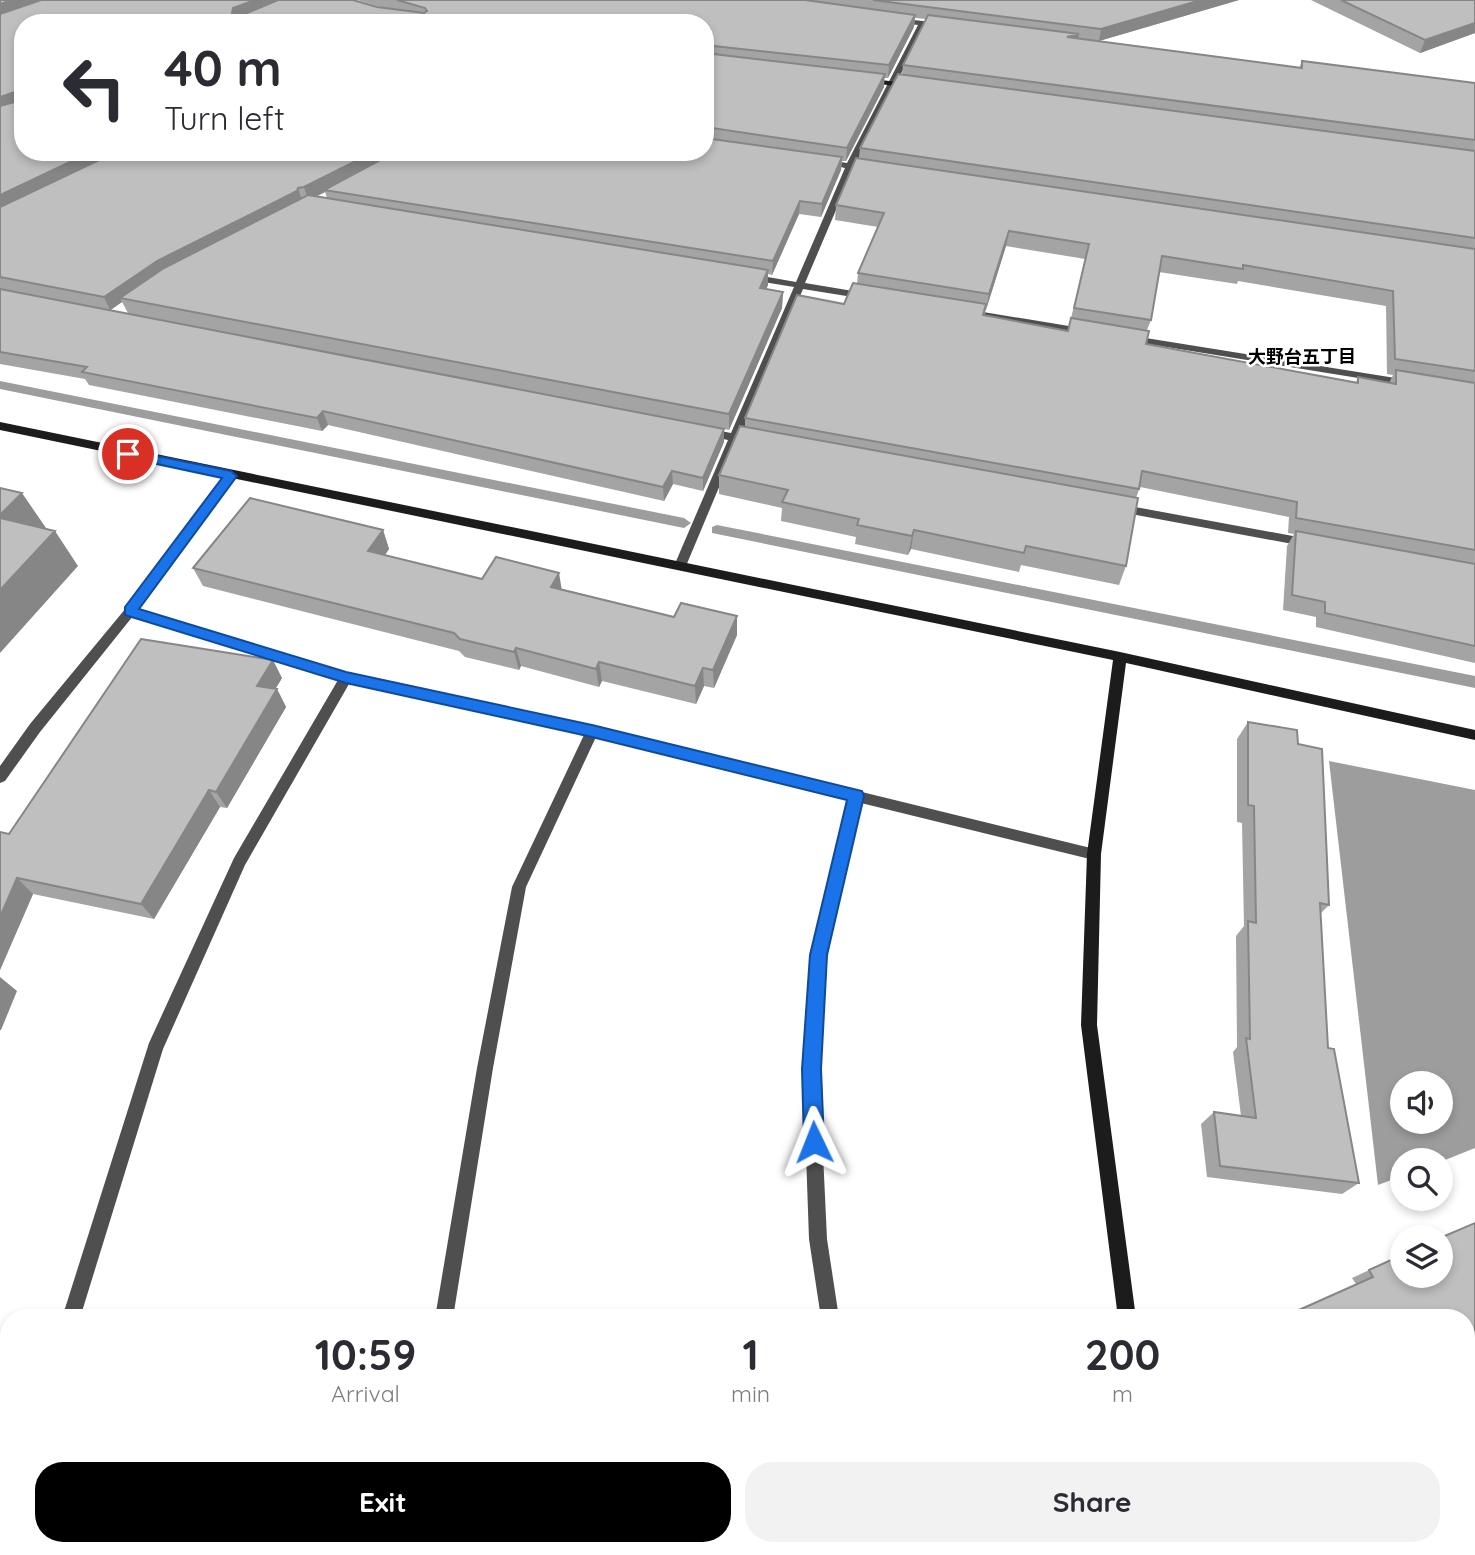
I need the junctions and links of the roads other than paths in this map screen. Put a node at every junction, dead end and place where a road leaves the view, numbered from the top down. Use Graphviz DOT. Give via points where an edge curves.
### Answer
graph roads {
  1 [pos="883,18"];
  2 [pos="923,23"];
  3 [pos="950,27"];
  4 [pos="851,78"];
  5 [pos="891,83"];
  6 [pos="918,86"];
  7 [pos="811,161"];
  8 [pos="850,166"];
  9 [pos="877,170"];
  10 [pos="746,276"];
  11 [pos="800,285"];
  12 [pos="883,299"];
  13 [pos="952,310"];
  14 [pos="1103,334"];
  15 [pos="1117,337"];
  16 [pos="1420,385"];
  17 [pos="0,426"];
  18 [pos="692,429"];
  19 [pos="733,437"];
  20 [pos="760,442"];
  21 [pos="231,476"];
  22 [pos="1104,506"];
  23 [pos="1324,546"];
  24 [pos="680,566"];
  25 [pos="130,611"];
  26 [pos="1120,657"];
  27 [pos="346,677"];
  28 [pos="592,731"];
  29 [pos="1475,735"];
  30 [pos="0,777"];
  31 [pos="856,796"];
  32 [pos="1094,854"];
  33 [pos="74,1309"];
  34 [pos="445,1309"];
  35 [pos="829,1309"];
  36 [pos="1126,1309"];
  1 -- 2 [label="street"];
  2 -- 3 [label="street"];
  2 -- 5 [label="street"];
  4 -- 5 [label="street"];
  5 -- 6 [label="street"];
  5 -- 8 [label="street"];
  7 -- 8 [label="street"];
  8 -- 9 [label="street"];
  8 -- 11 [label="street"];
  10 -- 11 [label="street"];
  11 -- 12 [label="street"];
  11 -- 19 [label="street"];
  13 -- 14 [label="street"];
  15 -- 16 [label="street"];
  17 -- 21 [label="street"];
  18 -- 19 [label="street"];
  19 -- 20 [label="street"];
  19 -- 24 [label="street"];
  21 -- 24 [label="street"];
  21 -- 25 [label="street"];
  22 -- 23 [label="street"];
  24 -- 26 [label="street"];
  25 -- 27 [label="street"];
  25 -- 30 [label="street"];
  26 -- 29 [label="street"];
  26 -- 32 [label="street"];
  27 -- 28 [label="street"];
  27 -- 33 [label="street" via="240,862 155,1049"];
  28 -- 31 [label="street"];
  28 -- 34 [label="street" via="519,887"];
  31 -- 32 [label="street"];
  31 -- 35 [label="street" via="818,955 811,1069 818,1239"];
  32 -- 36 [label="street" via="1089,1025"];
}
